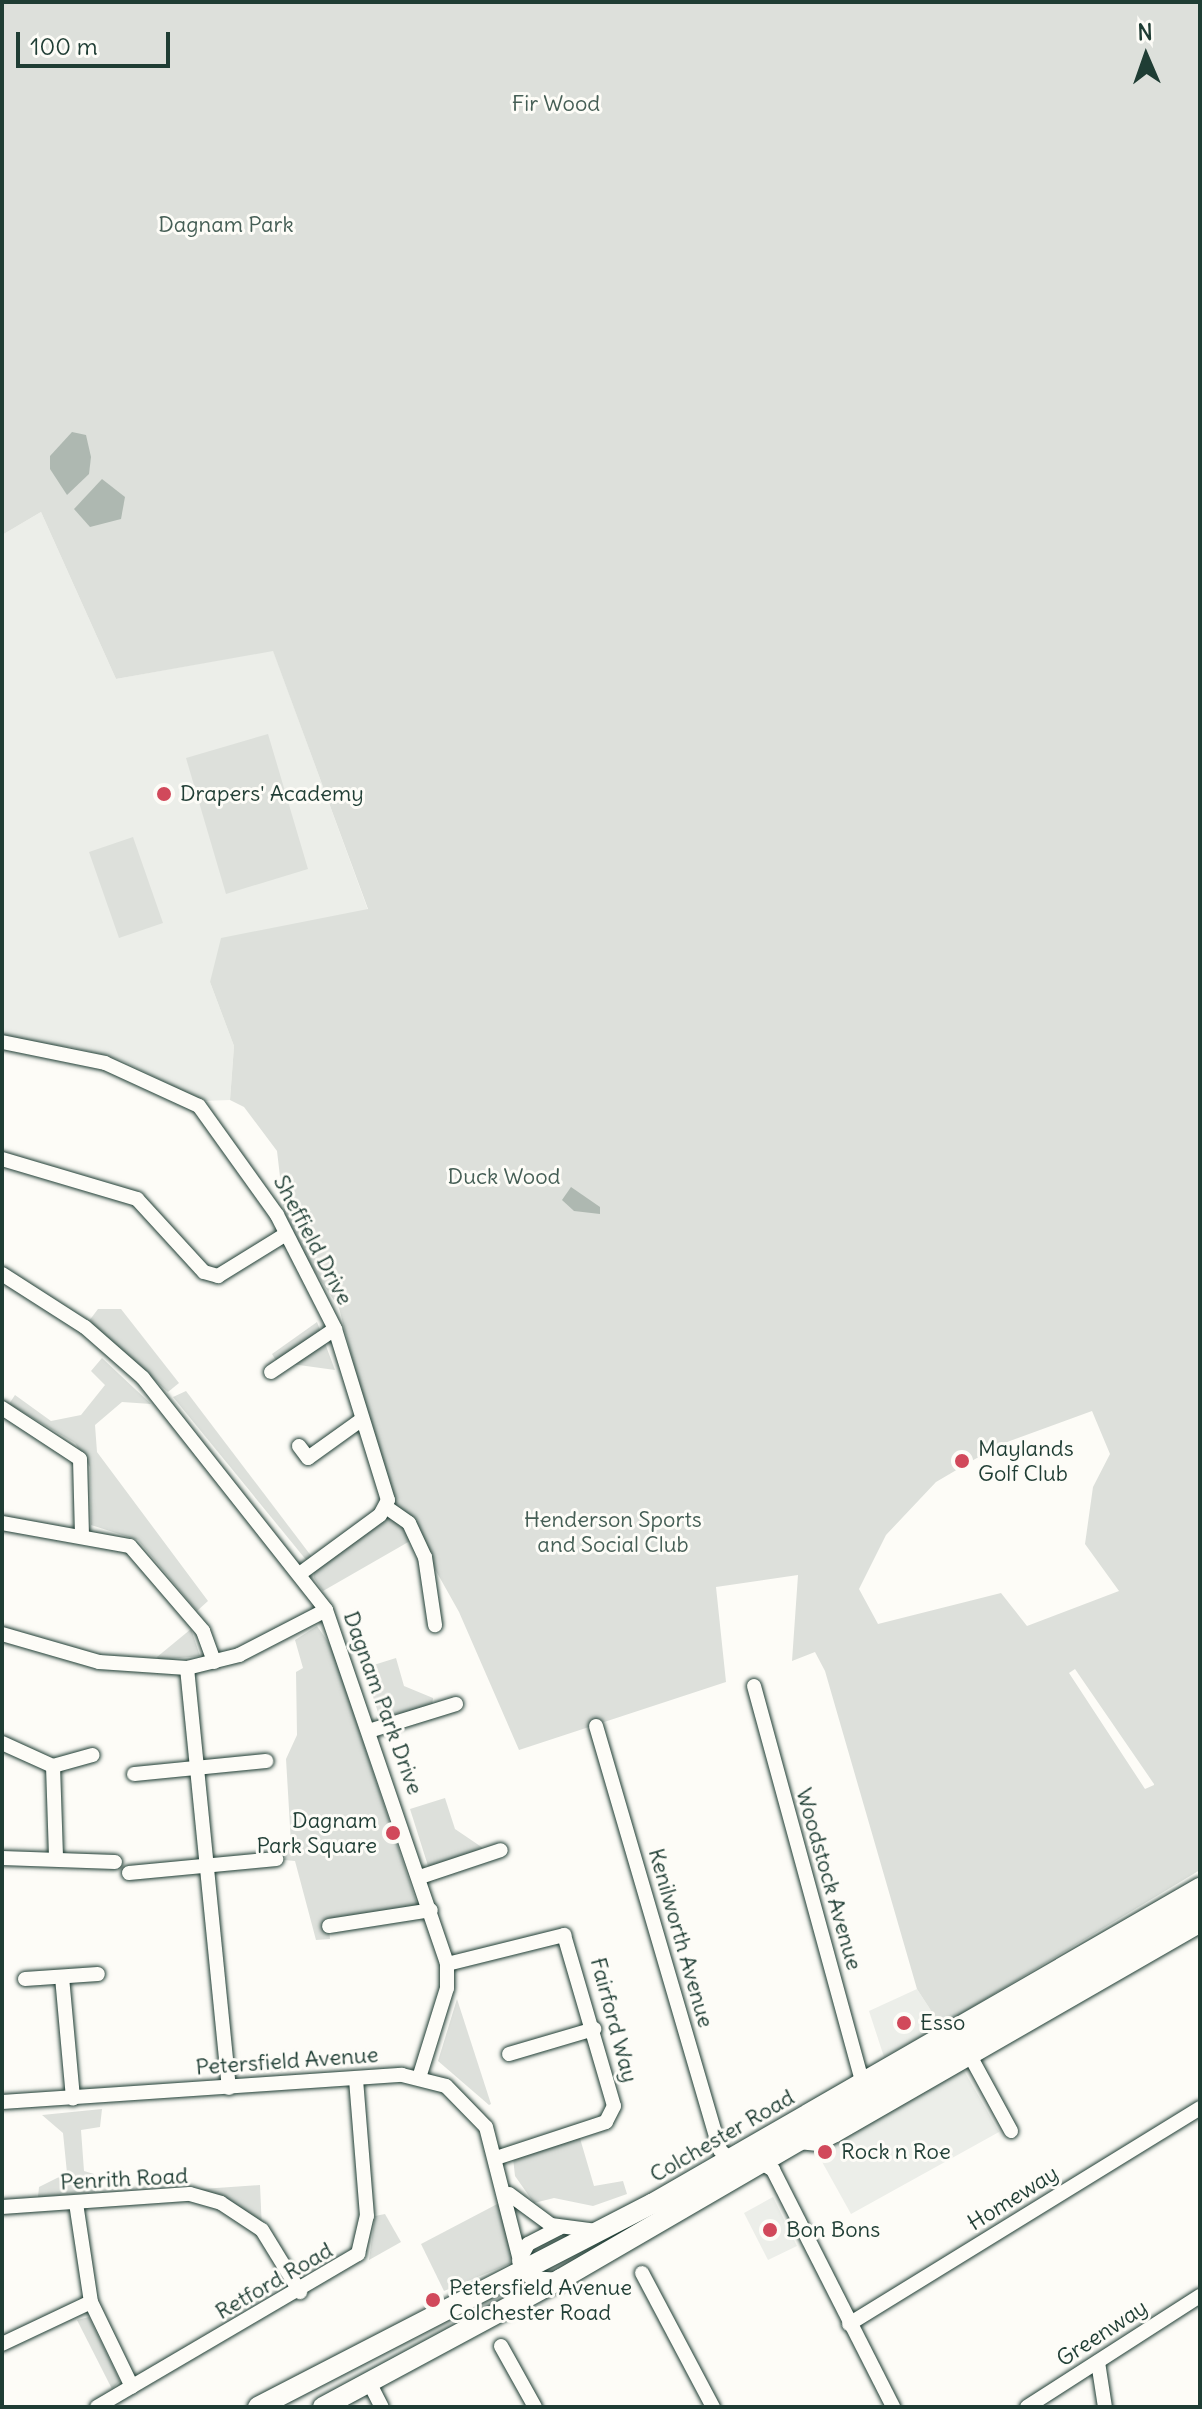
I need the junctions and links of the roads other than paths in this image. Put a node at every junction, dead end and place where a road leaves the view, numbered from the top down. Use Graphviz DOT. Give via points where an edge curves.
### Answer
graph roads {
  1 [pos="2,1042"];
  2 [pos="2,1159"];
  3 [pos="286,1234"];
  4 [pos="2,1274"];
  5 [pos="335,1329"];
  6 [pos="271,1372"];
  7 [pos="2,1408"];
  8 [pos="361,1420"];
  9 [pos="299,1446"];
  10 [pos="386,1507"];
  11 [pos="2,1523"];
  12 [pos="82,1535"];
  13 [pos="302,1572"];
  14 [pos="326,1610"];
  15 [pos="435,1625"];
  16 [pos="2,1634"];
  17 [pos="214,1662"];
  18 [pos="187,1668"];
  19 [pos="754,1686"];
  20 [pos="456,1704"];
  21 [pos="596,1726"];
  22 [pos="372,1730"];
  23 [pos="2,1743"];
  24 [pos="93,1755"];
  25 [pos="266,1761"];
  26 [pos="53,1766"];
  27 [pos="195,1768"];
  28 [pos="134,1774"];
  29 [pos="501,1850"];
  30 [pos="2,1858"];
  31 [pos="56,1858"];
  32 [pos="276,1859"];
  33 [pos="115,1862"];
  34 [pos="206,1865"];
  35 [pos="129,1873"];
  36 [pos="420,1877"];
  37 [pos="1200,1888"];
  38 [pos="1200,1908"];
  39 [pos="431,1910"];
  40 [pos="1174,1923"];
  41 [pos="1200,1925"];
  42 [pos="329,1926"];
  43 [pos="447,1964"];
  44 [pos="98,1974"];
  45 [pos="62,1977"];
  46 [pos="25,1979"];
  47 [pos="594,2029"];
  48 [pos="967,2052"];
  49 [pos="509,2054"];
  50 [pos="356,2078"];
  51 [pos="419,2078"];
  52 [pos="863,2084"];
  53 [pos="229,2088"];
  54 [pos="73,2099"];
  55 [pos="2,2102"];
  56 [pos="1200,2108"];
  57 [pos="1011,2131"];
  58 [pos="496,2158"];
  59 [pos="726,2161"];
  60 [pos="760,2172"];
  61 [pos="509,2194"];
  62 [pos="76,2203"];
  63 [pos="2,2207"];
  64 [pos="559,2228"];
  65 [pos="599,2231"];
  66 [pos="520,2264"];
  67 [pos="642,2273"];
  68 [pos="561,2279"];
  69 [pos="300,2292"];
  70 [pos="1200,2296"];
  71 [pos="91,2302"];
  72 [pos="849,2324"];
  73 [pos="2,2344"];
  74 [pos="501,2346"];
  75 [pos="1098,2362"];
  76 [pos="369,2382"];
  77 [pos="132,2387"];
  78 [pos="97,2407"];
  79 [pos="258,2407"];
  80 [pos="323,2407"];
  81 [pos="382,2407"];
  82 [pos="535,2407"];
  83 [pos="713,2407"];
  84 [pos="893,2407"];
  85 [pos="1027,2407"];
  86 [pos="1105,2407"];
  1 -- 3 [label="street, Sheffield Drive" via="105,1063 199,1106 250,1169"];
  2 -- 3 [label="street" via="137,1199 204,1272 230,1272"];
  3 -- 5 [label="street, Sheffield Drive"];
  4 -- 13 [label="street, Dagnam Park Drive" via="85,1327 143,1378"];
  5 -- 6 [label="street"];
  5 -- 8 [label="street, Sheffield Drive"];
  7 -- 12 [label="street" via="80,1459"];
  8 -- 9 [label="street" via="308,1458"];
  8 -- 10 [label="street, Sheffield Drive"];
  10 -- 13 [label="street"];
  10 -- 15 [label="street" via="409,1523 425,1557"];
  11 -- 12 [label="street"];
  12 -- 17 [label="street" via="139,1553 203,1631"];
  13 -- 14 [label="street, Dagnam Park Drive"];
  14 -- 17 [label="street"];
  14 -- 22 [label="street, Dagnam Park Drive"];
  16 -- 18 [label="street" via="99,1662"];
  17 -- 18 [label="street"];
  18 -- 27 [label="street"];
  19 -- 52 [label="street, Woodstock Avenue"];
  20 -- 22 [label="street"];
  21 -- 59 [label="street, Kenilworth Avenue"];
  22 -- 36 [label="street, Dagnam Park Drive"];
  23 -- 26 [label="street"];
  24 -- 26 [label="street"];
  25 -- 27 [label="street"];
  26 -- 31 [label="street"];
  27 -- 28 [label="street"];
  27 -- 34 [label="street"];
  29 -- 36 [label="street"];
  30 -- 31 [label="street"];
  31 -- 33 [label="street"];
  32 -- 34 [label="street"];
  34 -- 35 [label="street"];
  34 -- 53 [label="street"];
  36 -- 39 [label="street, Dagnam Park Drive"];
  37 -- 52 [label="highway, Colchester Road"];
  38 -- 40 [label="highway, Colchester Road"];
  39 -- 42 [label="street"];
  39 -- 43 [label="street, Dagnam Park Drive"];
  40 -- 41 [label="street"];
  40 -- 48 [label="highway, Colchester Road"];
  41 -- 48 [label="street, Colchester Road"];
  43 -- 47 [label="street, Fairford Way" via="564,1935"];
  43 -- 51 [label="street, Dagnam Park Drive" via="447,1988"];
  44 -- 45 [label="street"];
  45 -- 46 [label="street"];
  45 -- 54 [label="street"];
  47 -- 49 [label="street"];
  47 -- 58 [label="street, Fairford Way" via="610,2117"];
  48 -- 57 [label="street"];
  48 -- 60 [label="highway, Colchester Road" via="799,2142"];
  50 -- 51 [label="street, Petersfield Avenue"];
  50 -- 53 [label="street, Petersfield Avenue"];
  50 -- 69 [label="street, Retford Road" via="364,2240 348,2265"];
  51 -- 58 [label="street, Petersfield Avenue" via="468,2102"];
  52 -- 59 [label="highway, Colchester Road"];
  53 -- 54 [label="street, Petersfield Avenue"];
  54 -- 55 [label="street, Petersfield Avenue"];
  56 -- 72 [label="street, Homeway"];
  58 -- 61 [label="street, Petersfield Avenue"];
  59 -- 60 [label="street"];
  59 -- 65 [label="highway, Colchester Road"];
  60 -- 68 [label="highway, Colchester Road"];
  60 -- 72 [label="street"];
  61 -- 64 [label="street"];
  61 -- 66 [label="street, Petersfield Avenue"];
  62 -- 63 [label="street, Penrith Road"];
  62 -- 69 [label="street, Penrith Road" via="183,2194 221,2203 262,2230"];
  62 -- 71 [label="street"];
  64 -- 65 [label="street"];
  64 -- 66 [label="street" via="528,2244"];
  65 -- 66 [label="highway, Colchester Road"];
  66 -- 68 [label="street" via="540,2281"];
  66 -- 79 [label="highway, Colchester Road"];
  67 -- 83 [label="street"];
  68 -- 76 [label="highway, Colchester Road"];
  69 -- 77 [label="street, Retford Road"];
  70 -- 75 [label="street, Greenway"];
  71 -- 73 [label="street"];
  71 -- 77 [label="street"];
  72 -- 84 [label="street"];
  74 -- 82 [label="street"];
  75 -- 85 [label="street, Greenway"];
  75 -- 86 [label="street"];
  76 -- 80 [label="highway, Colchester Road"];
  76 -- 81 [label="street"];
  77 -- 78 [label="street, Retford Road"];
}
